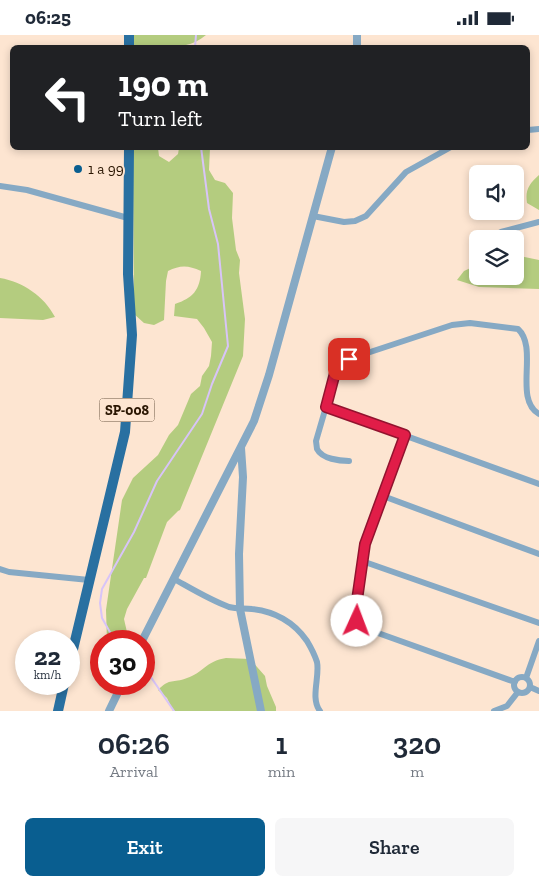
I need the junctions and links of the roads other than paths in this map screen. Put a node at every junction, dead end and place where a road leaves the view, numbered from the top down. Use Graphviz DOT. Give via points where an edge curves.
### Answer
graph roads {
  1 [pos="128,150"];
  2 [pos="331,150"];
  3 [pos="445,150"];
  4 [pos="0,186"];
  5 [pos="313,216"];
  6 [pos="128,218"];
  7 [pos="539,222"];
  8 [pos="509,230"];
  9 [pos="326,407"];
  10 [pos="539,414"];
  11 [pos="405,435"];
  12 [pos="241,447"];
  13 [pos="349,461"];
  14 [pos="539,484"];
  15 [pos="383,496"];
  16 [pos="539,554"];
  17 [pos="362,561"];
  18 [pos="0,569"];
  19 [pos="174,579"];
  20 [pos="89,581"];
  21 [pos="240,609"];
  22 [pos="539,623"];
  23 [pos="77,630"];
  24 [pos="148,630"];
  25 [pos="539,641"];
  26 [pos="526,678"];
  27 [pos="515,682"];
  28 [pos="530,687"];
  29 [pos="539,691"];
  30 [pos="518,692"];
  31 [pos="62,695"];
  32 [pos="117,695"];
  33 [pos="58,711"];
  34 [pos="109,711"];
  35 [pos="261,711"];
  36 [pos="320,711"];
  37 [pos="494,711"];
  1 -- 6 [label="main road, SP-008"];
  2 -- 5 [label="street"];
  3 -- 5 [label="street" via="406,171 366,216 344,222"];
  4 -- 6 [label="street" via="27,190"];
  5 -- 12 [label="street" via="269,375 254,421"];
  6 -- 20 [label="main road, SP-008" via="132,335 124,432"];
  7 -- 8 [label="street"];
  9 -- 10 [label="street" via="336,369 341,363 435,330 470,323 522,332 528,349 528,401"];
  9 -- 11 [label="street"];
  9 -- 13 [label="street" via="316,441 317,449 322,455 338,461"];
  11 -- 14 [label="street"];
  11 -- 15 [label="street"];
  12 -- 19 [label="street"];
  12 -- 21 [label="street"];
  15 -- 16 [label="street"];
  15 -- 17 [label="street" via="369,530"];
  17 -- 22 [label="street"];
  17 -- 27 [label="street" via="355,614 364,628"];
  18 -- 20 [label="street"];
  19 -- 21 [label="street" via="212,600"];
  19 -- 24 [label="street"];
  20 -- 23 [label="main road, SP-008"];
  21 -- 35 [label="street"];
  21 -- 36 [label="street" via="266,611 282,617 307,641 317,662 316,696"];
  25 -- 26 [label="street"];
  26 -- 27 [label="street"];
  26 -- 28 [label="street"];
  27 -- 30 [label="street"];
  28 -- 29 [label="street"];
  28 -- 30 [label="street" via="525,693"];
  30 -- 37 [label="street" via="507,706"];
  31 -- 33 [label="main road"];
  32 -- 34 [label="street"];
}
